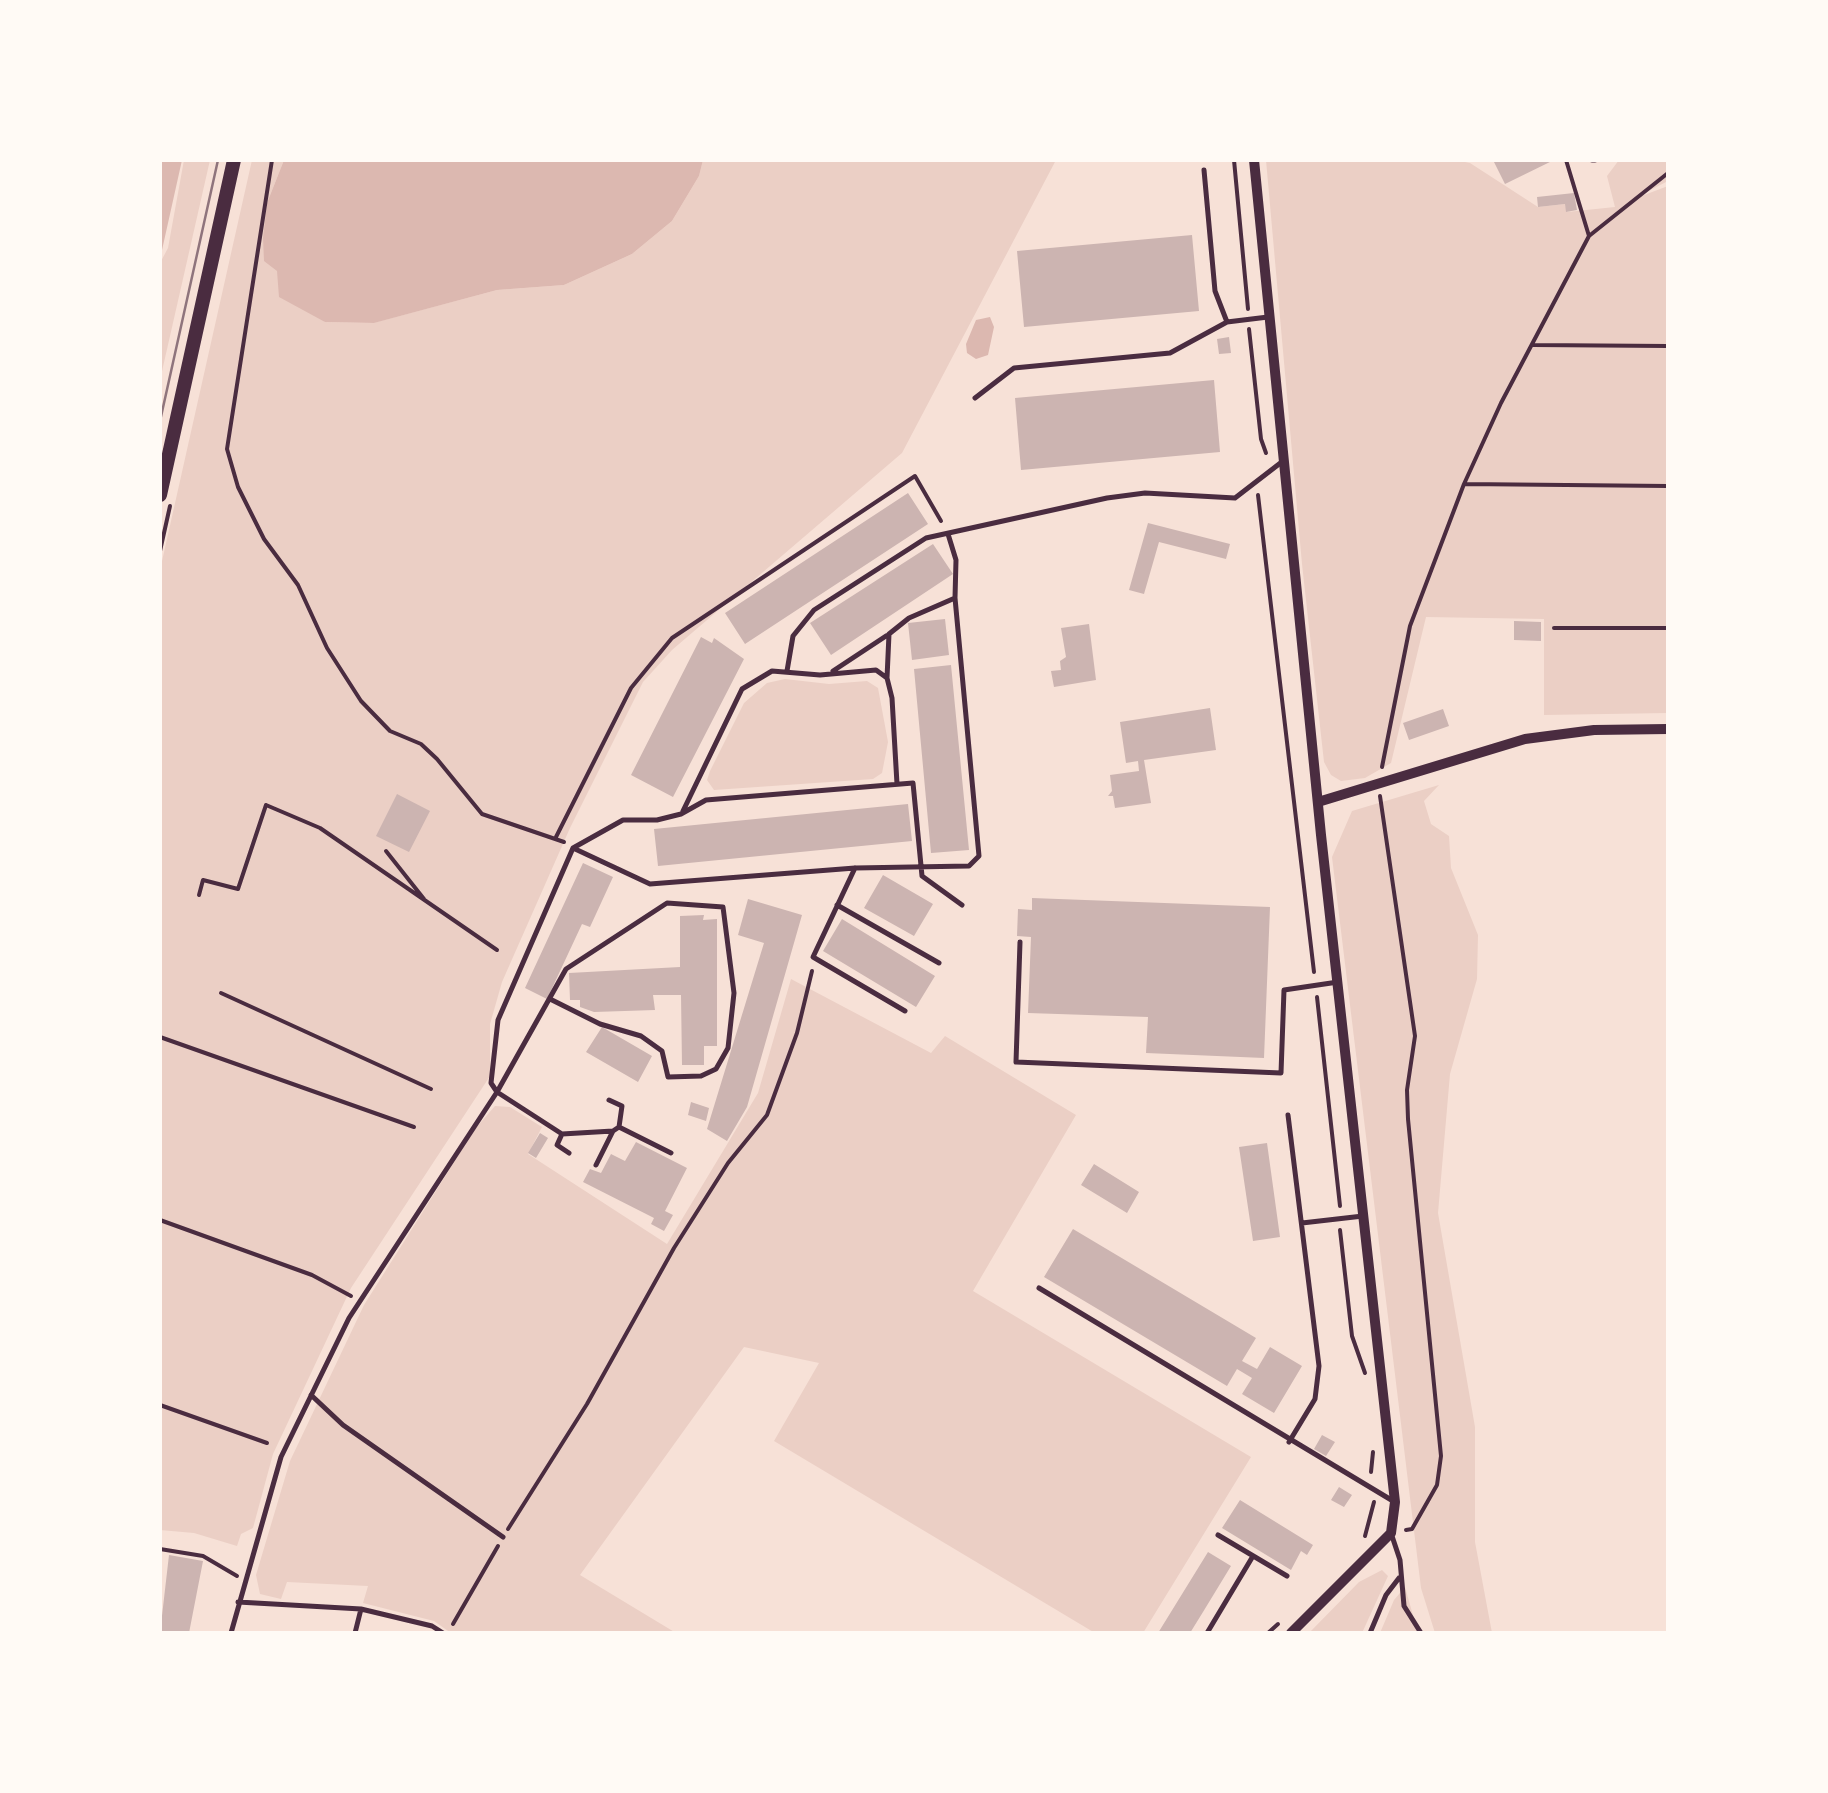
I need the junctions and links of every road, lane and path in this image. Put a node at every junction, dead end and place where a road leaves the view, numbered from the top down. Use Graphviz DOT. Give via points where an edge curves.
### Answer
graph roads {
  1 [pos="234,160"];
  2 [pos="272,160"];
  3 [pos="1234,160"];
  4 [pos="1254,160"];
  5 [pos="1566,160"];
  6 [pos="1204,170"];
  7 [pos="1668,173"];
  8 [pos="1590,236"];
  9 [pos="1269,317"];
  10 [pos="1248,319"];
  11 [pos="1227,322"];
  12 [pos="1534,345"];
  13 [pos="1668,346"];
  14 [pos="1263,352"];
  15 [pos="1249,354"];
  16 [pos="974,398"];
  17 [pos="1283,461"];
  18 [pos="1264,476"];
  19 [pos="1464,484"];
  20 [pos="1668,486"];
  21 [pos="160,495"];
  22 [pos="948,534"];
  23 [pos="955,598"];
  24 [pos="1554,628"];
  25 [pos="1668,628"];
  26 [pos="889,634"];
  27 [pos="786,671"];
  28 [pos="827,674"];
  29 [pos="887,678"];
  30 [pos="1668,728"];
  31 [pos="897,784"];
  32 [pos="1380,784"];
  33 [pos="1318,802"];
  34 [pos="682,814"];
  35 [pos="556,837"];
  36 [pos="574,848"];
  37 [pos="386,851"];
  38 [pos="920,867"];
  39 [pos="855,868"];
  40 [pos="199,895"];
  41 [pos="424,899"];
  42 [pos="837,905"];
  43 [pos="962,905"];
  44 [pos="1020,942"];
  45 [pos="497,950"];
  46 [pos="813,957"];
  47 [pos="939,963"];
  48 [pos="1338,982"];
  49 [pos="1316,985"];
  50 [pos="221,993"];
  51 [pos="552,1000"];
  52 [pos="905,1011"];
  53 [pos="160,1036"];
  54 [pos="432,1089"];
  55 [pos="497,1092"];
  56 [pos="609,1100"];
  57 [pos="1288,1115"];
  58 [pos="414,1127"];
  59 [pos="616,1129"];
  60 [pos="562,1134"];
  61 [pos="569,1153"];
  62 [pos="671,1153"];
  63 [pos="596,1165"];
  64 [pos="1365,1216"];
  65 [pos="1340,1219"];
  66 [pos="160,1220"];
  67 [pos="1302,1223"];
  68 [pos="1039,1288"];
  69 [pos="358,1302"];
  70 [pos="1366,1376"];
  71 [pos="311,1396"];
  72 [pos="160,1404"];
  73 [pos="1289,1442"];
  74 [pos="267,1443"];
  75 [pos="1374,1445"];
  76 [pos="1376,1492"];
  77 [pos="1396,1502"];
  78 [pos="1391,1532"];
  79 [pos="1218,1535"];
  80 [pos="503,1537"];
  81 [pos="160,1549"];
  82 [pos="1254,1556"];
  83 [pos="237,1576"];
  84 [pos="1288,1576"];
  85 [pos="1400,1578"];
  86 [pos="238,1602"];
  87 [pos="361,1609"];
  88 [pos="230,1633"];
  89 [pos="354,1633"];
  90 [pos="446,1633"];
  91 [pos="1207,1633"];
  92 [pos="1291,1633"];
  93 [pos="1370,1633"];
  94 [pos="1421,1633"];
  1 -- 21 [label="main road"];
  2 -- 35 [label="path" via="227,449 238,487 361,701 390,731 429,751 482,814"];
  3 -- 10 [label="path"];
  4 -- 9 [label="street"];
  5 -- 8 [label="path"];
  6 -- 11 [label="lane" via="1215,291"];
  7 -- 8 [label="path"];
  8 -- 12 [label="path"];
  9 -- 10 [label="lane"];
  9 -- 17 [label="street"];
  10 -- 11 [label="lane"];
  10 -- 15 [label="path"];
  11 -- 16 [label="lane" via="1170,354 1014,368"];
  12 -- 13 [label="path"];
  12 -- 19 [label="path"];
  14 -- 15 [label="path"];
  15 -- 18 [label="path" via="1268,464"];
  17 -- 18 [label="lane"];
  17 -- 33 [label="street"];
  18 -- 22 [label="lane" via="1235,498 1146,493"];
  18 -- 49 [label="path" via="1258,493 1263,548"];
  19 -- 20 [label="path"];
  19 -- 32 [label="path" via="1410,626"];
  22 -- 23 [label="lane" via="956,560"];
  22 -- 27 [label="lane" via="926,538 814,610 793,636"];
  22 -- 35 [label="path" via="915,476 672,638 631,688"];
  23 -- 26 [label="lane"];
  23 -- 38 [label="lane" via="979,856 969,866"];
  24 -- 25 [label="path"];
  26 -- 28 [label="lane"];
  26 -- 29 [label="lane"];
  27 -- 28 [label="lane"];
  27 -- 34 [label="lane" via="772,670 742,689"];
  28 -- 29 [label="lane" via="876,670"];
  29 -- 31 [label="lane"];
  30 -- 32 [label="street" via="1525,739"];
  31 -- 34 [label="lane" via="706,800"];
  31 -- 38 [label="lane" via="913,783 917,792"];
  32 -- 33 [label="street"];
  32 -- 78 [label="path" via="1415,1036 1408,1119 1441,1456 1437,1485 1412,1528"];
  33 -- 48 [label="street"];
  34 -- 36 [label="lane" via="623,820"];
  35 -- 36 [label="path"];
  36 -- 39 [label="lane" via="650,884"];
  36 -- 55 [label="lane" via="498,1020 491,1082"];
  37 -- 41 [label="path"];
  38 -- 39 [label="lane"];
  38 -- 43 [label="lane" via="928,884"];
  39 -- 42 [label="lane"];
  40 -- 41 [label="path" via="203,880 238,889 266,805 320,828"];
  41 -- 45 [label="path"];
  42 -- 46 [label="lane"];
  42 -- 47 [label="lane"];
  44 -- 49 [label="lane" via="1016,1062 1282,1073 1284,990"];
  46 -- 52 [label="lane"];
  46 -- 80 [label="path" via="797,1033 766,1115 674,1248"];
  48 -- 49 [label="lane"];
  48 -- 64 [label="street"];
  49 -- 65 [label="path"];
  50 -- 54 [label="path"];
  51 -- 51 [label="lane" via="641,1036 662,1051 668,1077 716,1069 728,1048 734,993 723,907 667,903 566,969"];
  51 -- 55 [label="lane"];
  53 -- 58 [label="path"];
  55 -- 60 [label="lane"];
  55 -- 69 [label="lane"];
  56 -- 59 [label="lane" via="622,1106"];
  57 -- 67 [label="lane"];
  59 -- 60 [label="lane"];
  59 -- 62 [label="lane"];
  59 -- 63 [label="lane"];
  60 -- 61 [label="lane" via="557,1145"];
  64 -- 65 [label="lane"];
  64 -- 77 [label="street"];
  65 -- 67 [label="lane"];
  65 -- 70 [label="path" via="1352,1336"];
  66 -- 69 [label="path" via="322,1279"];
  67 -- 73 [label="lane" via="1319,1366 1315,1399"];
  68 -- 73 [label="lane"];
  69 -- 71 [label="lane"];
  71 -- 80 [label="lane"];
  71 -- 86 [label="lane" via="281,1457"];
  72 -- 74 [label="path"];
  73 -- 76 [label="lane"];
  75 -- 76 [label="path"];
  76 -- 77 [label="lane"];
  77 -- 78 [label="street"];
  78 -- 85 [label="lane"];
  78 -- 92 [label="street"];
  79 -- 82 [label="lane"];
  80 -- 90 [label="path"];
  81 -- 83 [label="path" via="203,1556"];
  82 -- 84 [label="lane"];
  82 -- 91 [label="lane"];
  85 -- 93 [label="lane"];
  85 -- 94 [label="lane" via="1404,1606"];
  86 -- 87 [label="lane"];
  86 -- 88 [label="lane"];
  87 -- 89 [label="lane"];
  87 -- 90 [label="lane"];
}
